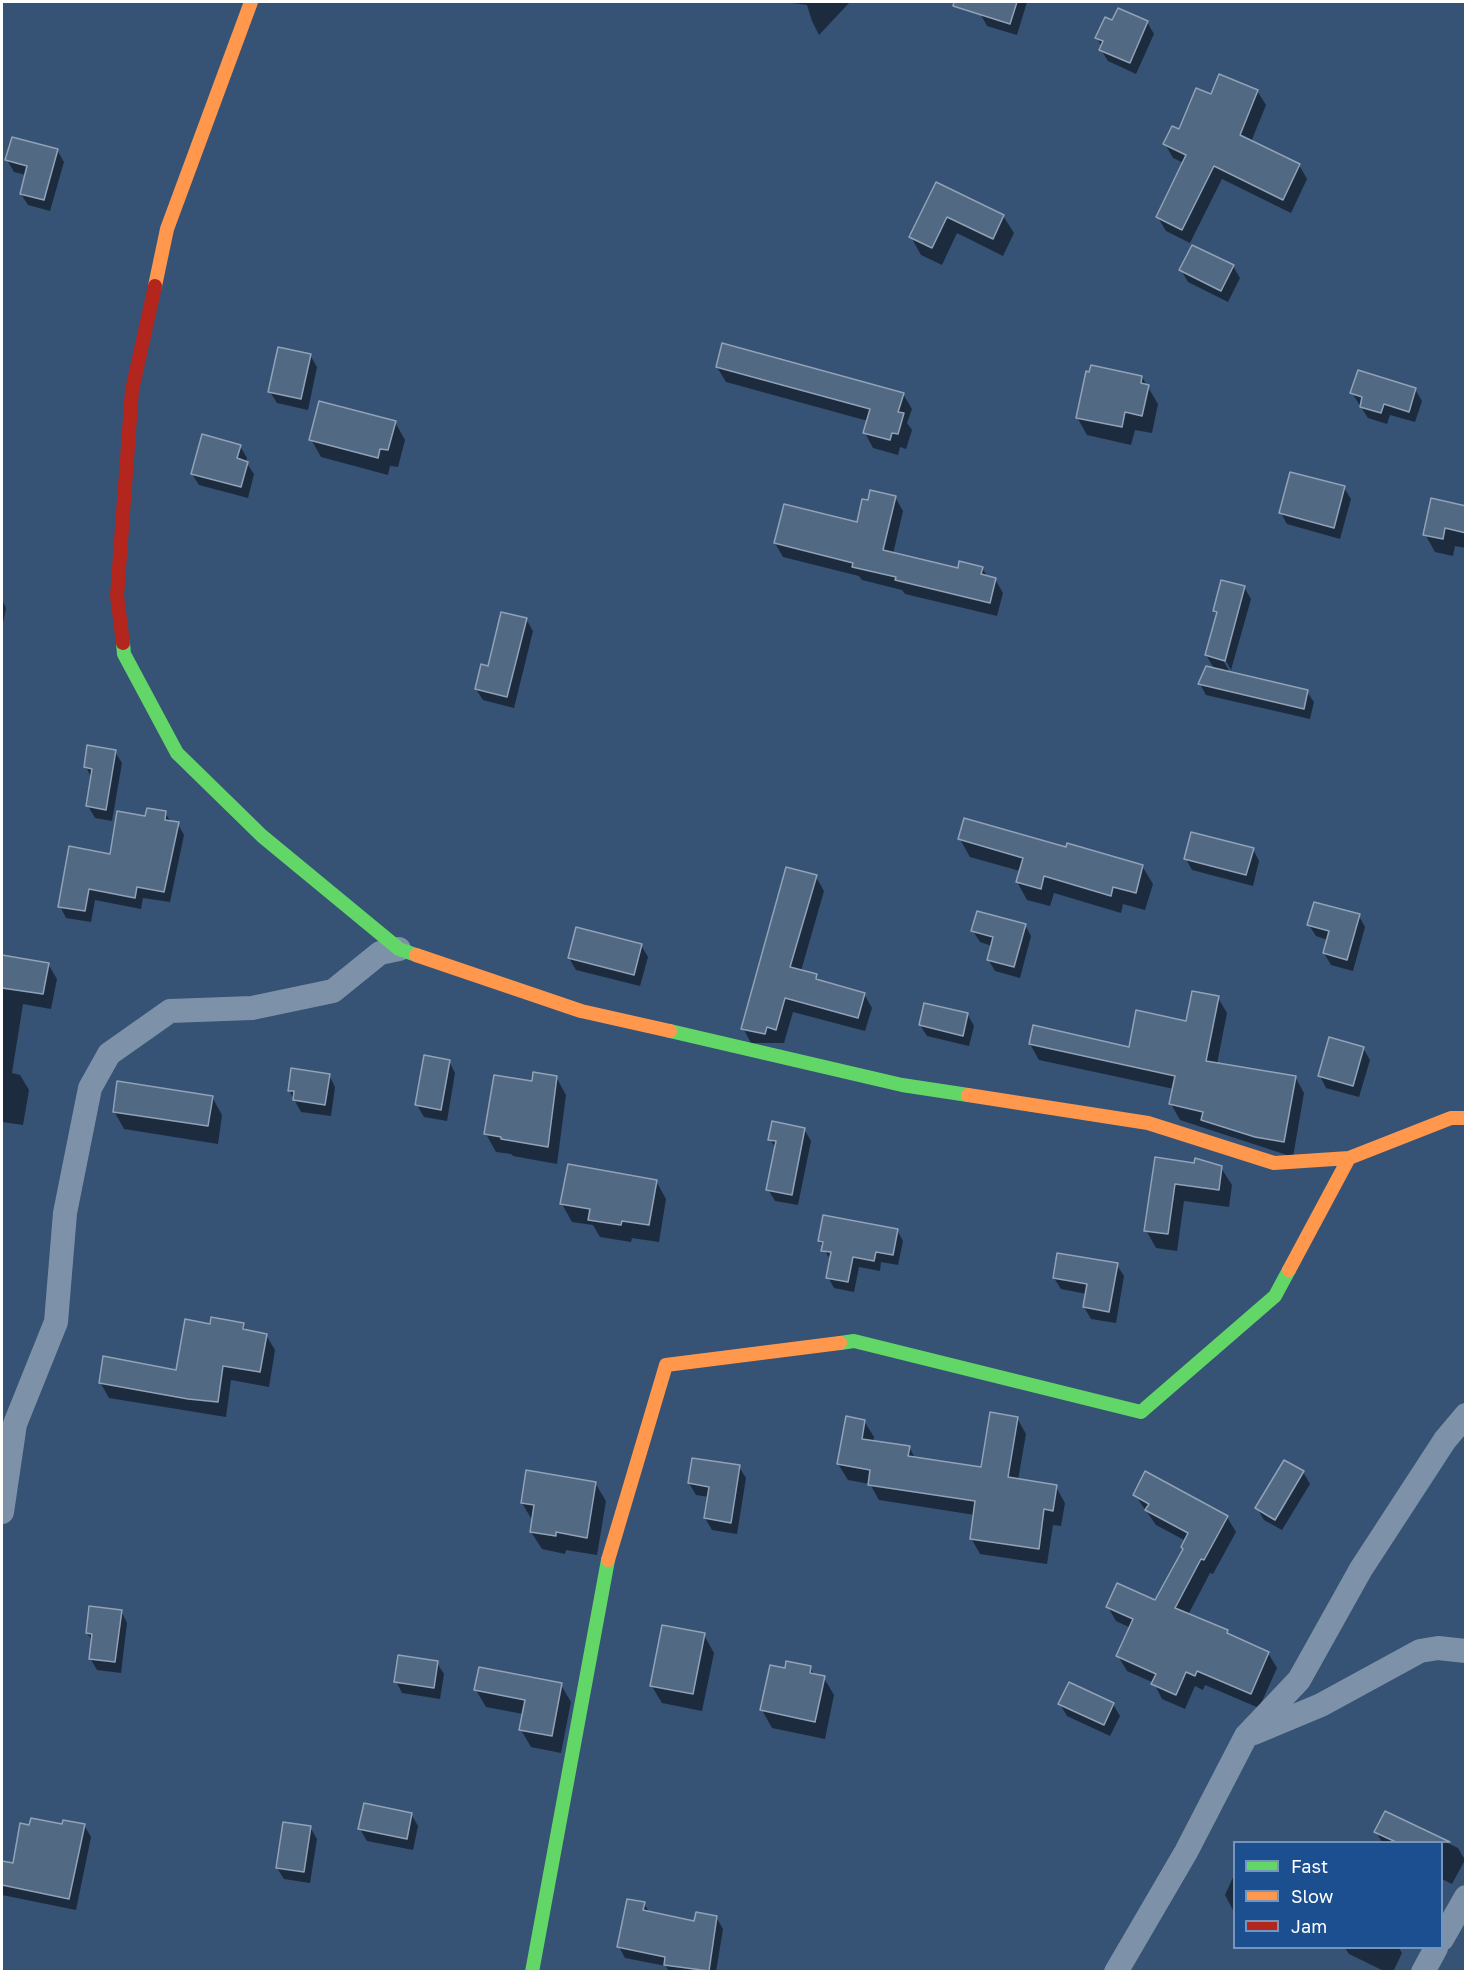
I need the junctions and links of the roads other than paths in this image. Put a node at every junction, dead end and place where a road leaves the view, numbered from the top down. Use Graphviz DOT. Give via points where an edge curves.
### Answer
graph roads {
  1 [pos="250,2"];
  2 [pos="399,949"];
  3 [pos="1466,1118"];
  4 [pos="1349,1158"];
  5 [pos="1466,1415"];
  6 [pos="8,1424"];
  7 [pos="2,1512"];
  8 [pos="1466,1651"];
  9 [pos="1246,1736"];
  10 [pos="1466,1897"];
  11 [pos="1443,1937"];
  12 [pos="1435,1949"];
  13 [pos="532,1971"];
  14 [pos="1116,1971"];
  15 [pos="1423,1971"];
  1 -- 2 [label="street" via="167,229 132,390 117,596 124,654 177,753 262,836"];
  2 -- 4 [label="street" via="581,1011 902,1085 1148,1123 1274,1163"];
  2 -- 6 [label="street" via="380,953 333,991 252,1008 170,1011 109,1054 90,1088 67,1202 56,1322"];
  3 -- 4 [label="street" via="1451,1118"];
  4 -- 13 [label="street" via="1275,1296 1141,1412 854,1341 666,1365 610,1551"];
  5 -- 9 [label="street" via="1444,1440 1361,1569 1299,1680"];
  6 -- 7 [label="street"];
  8 -- 9 [label="street" via="1420,1651 1321,1705"];
  9 -- 14 [label="street" via="1186,1852"];
  10 -- 11 [label="street"];
  12 -- 15 [label="street"];
}
